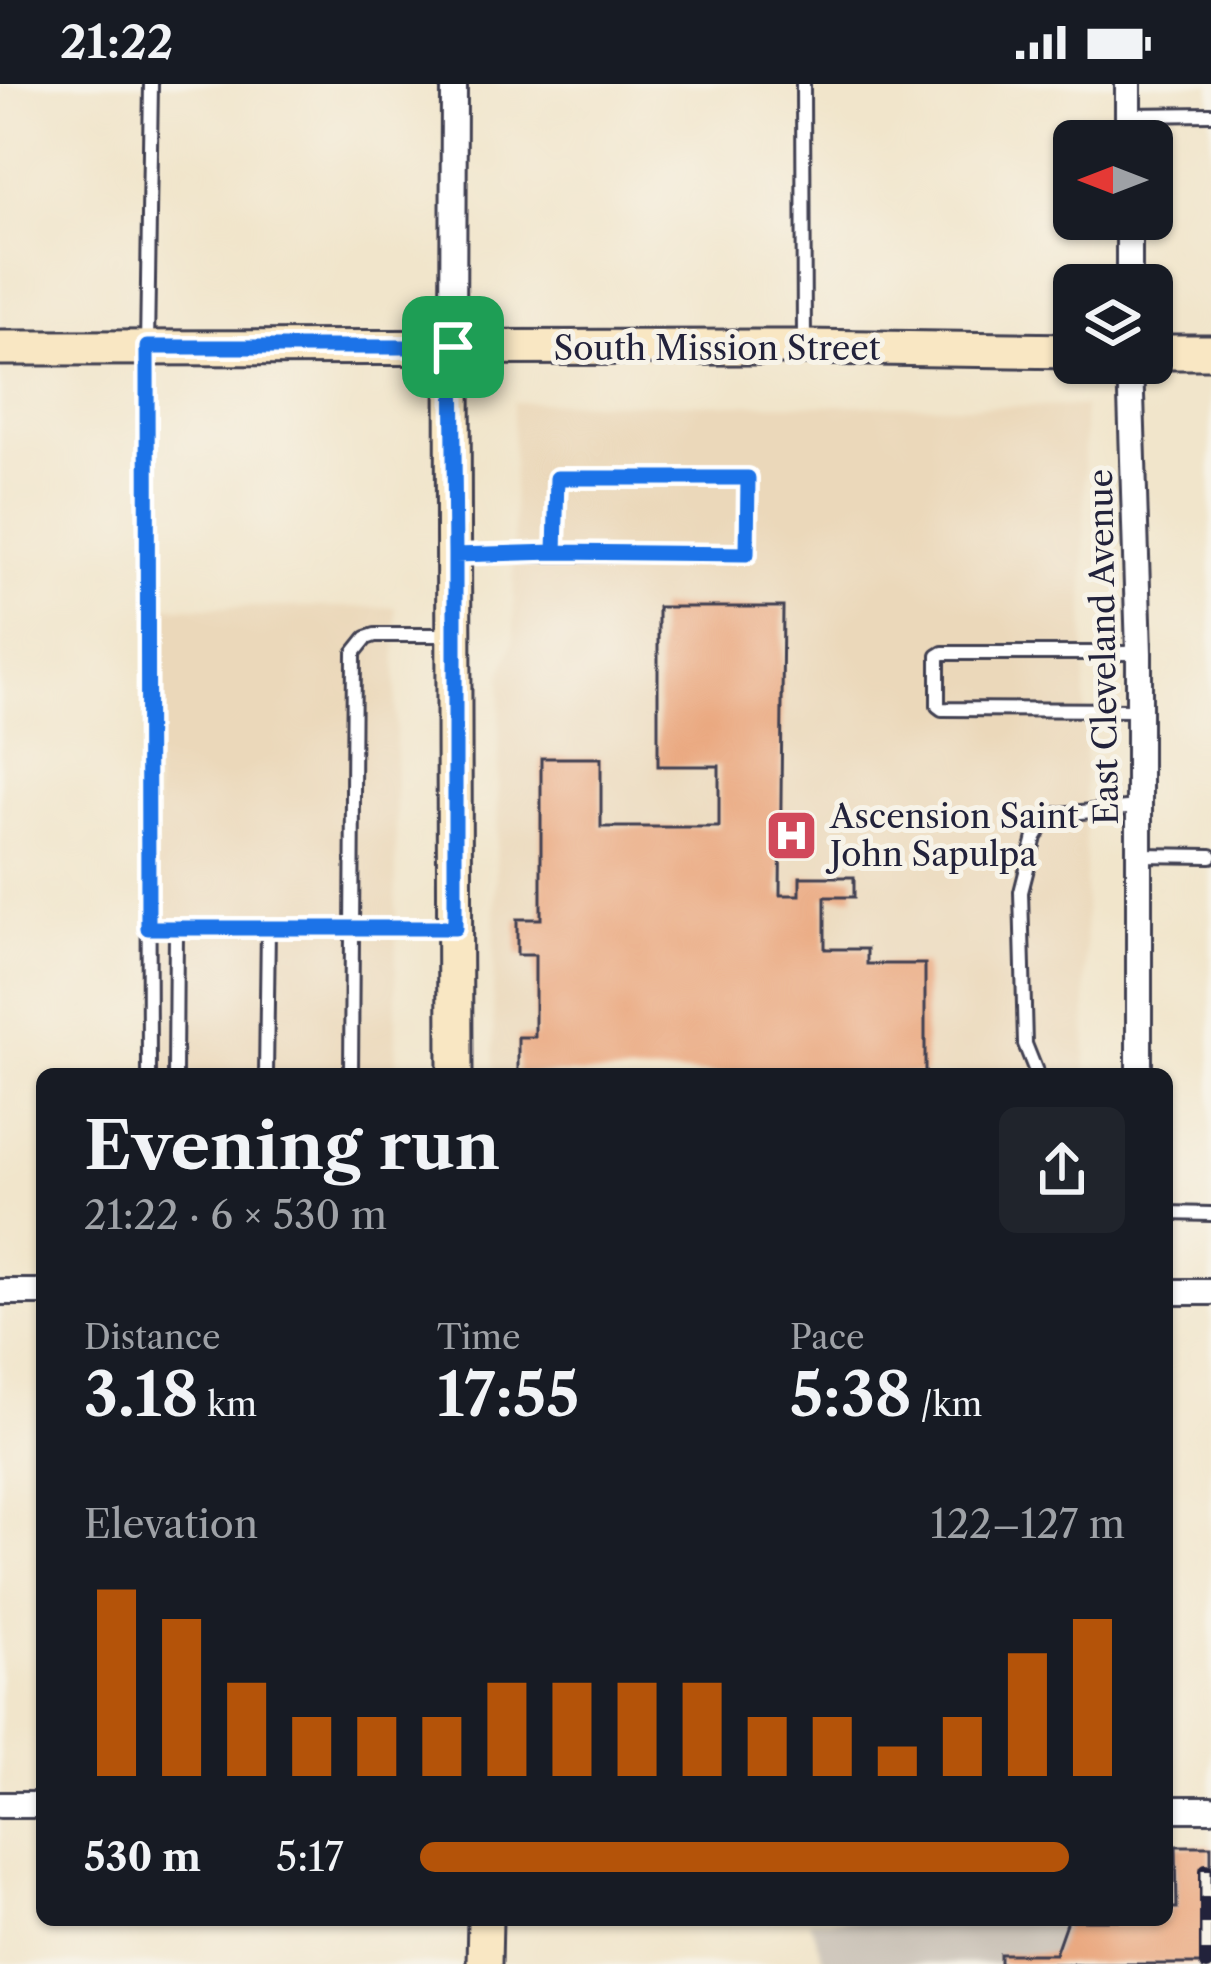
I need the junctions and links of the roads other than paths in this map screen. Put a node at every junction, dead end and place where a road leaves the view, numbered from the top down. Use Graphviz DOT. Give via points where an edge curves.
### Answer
graph roads {
  1 [pos="151,84"];
  2 [pos="454,84"];
  3 [pos="803,84"];
  4 [pos="1128,84"];
  5 [pos="1211,114"];
  6 [pos="1128,115"];
  7 [pos="1128,120"];
  8 [pos="147,347"];
  9 [pos="453,347"];
  10 [pos="805,347"];
  11 [pos="0,348"];
  12 [pos="1053,351"];
  13 [pos="1173,352"];
  14 [pos="1211,352"];
  15 [pos="1131,384"];
  16 [pos="555,552"];
  17 [pos="455,555"];
  18 [pos="455,635"];
  19 [pos="1139,653"];
  20 [pos="1139,710"];
  21 [pos="1139,807"];
  22 [pos="1139,855"];
  23 [pos="1211,856"];
  24 [pos="148,928"];
  25 [pos="176,928"];
  26 [pos="268,928"];
  27 [pos="353,928"];
  28 [pos="455,928"];
  29 [pos="148,1068"];
  30 [pos="176,1068"];
  31 [pos="266,1068"];
  32 [pos="351,1068"];
  33 [pos="455,1068"];
  34 [pos="1034,1068"];
  35 [pos="1139,1068"];
  36 [pos="1173,1214"];
  37 [pos="1211,1214"];
  38 [pos="0,1292"];
  39 [pos="36,1292"];
  40 [pos="1173,1292"];
  41 [pos="1211,1292"];
  42 [pos="0,1805"];
  43 [pos="36,1805"];
  44 [pos="1173,1809"];
  45 [pos="1211,1809"];
  46 [pos="484,1926"];
  47 [pos="484,1964"];
  1 -- 8 [label="lane"];
  2 -- 9 [label="street"];
  3 -- 10 [label="lane"];
  4 -- 6 [label="street"];
  5 -- 6 [label="lane"];
  6 -- 7 [label="street"];
  8 -- 9 [label="main road, South Mission Street"];
  8 -- 11 [label="main road, South Mission Street"];
  8 -- 24 [label="lane"];
  9 -- 10 [label="main road, South Mission Street"];
  9 -- 17 [label="main road"];
  10 -- 12 [label="main road, South Mission Street"];
  13 -- 14 [label="main road"];
  15 -- 19 [label="street, East Cleveland Avenue"];
  16 -- 16 [label="lane" via="747,554 748,478 557,478"];
  16 -- 17 [label="lane"];
  17 -- 18 [label="main road"];
  18 -- 27 [label="lane" via="375,635 354,653"];
  18 -- 28 [label="main road"];
  19 -- 20 [label="street, East Cleveland Avenue"];
  19 -- 20 [label="lane" via="943,653 938,706"];
  20 -- 21 [label="street, East Cleveland Avenue"];
  21 -- 22 [label="street, East Cleveland Avenue"];
  21 -- 34 [label="lane" via="1058,814 1035,837 1021,892 1025,1044"];
  22 -- 23 [label="lane"];
  22 -- 35 [label="street, East Cleveland Avenue"];
  24 -- 25 [label="lane"];
  24 -- 29 [label="lane"];
  25 -- 26 [label="lane"];
  25 -- 30 [label="lane"];
  26 -- 27 [label="lane"];
  26 -- 31 [label="lane"];
  27 -- 28 [label="lane"];
  27 -- 32 [label="lane"];
  28 -- 33 [label="main road"];
  36 -- 37 [label="lane"];
  38 -- 39 [label="street"];
  40 -- 41 [label="street"];
  42 -- 43 [label="street"];
  44 -- 45 [label="street"];
  46 -- 47 [label="main road"];
}
